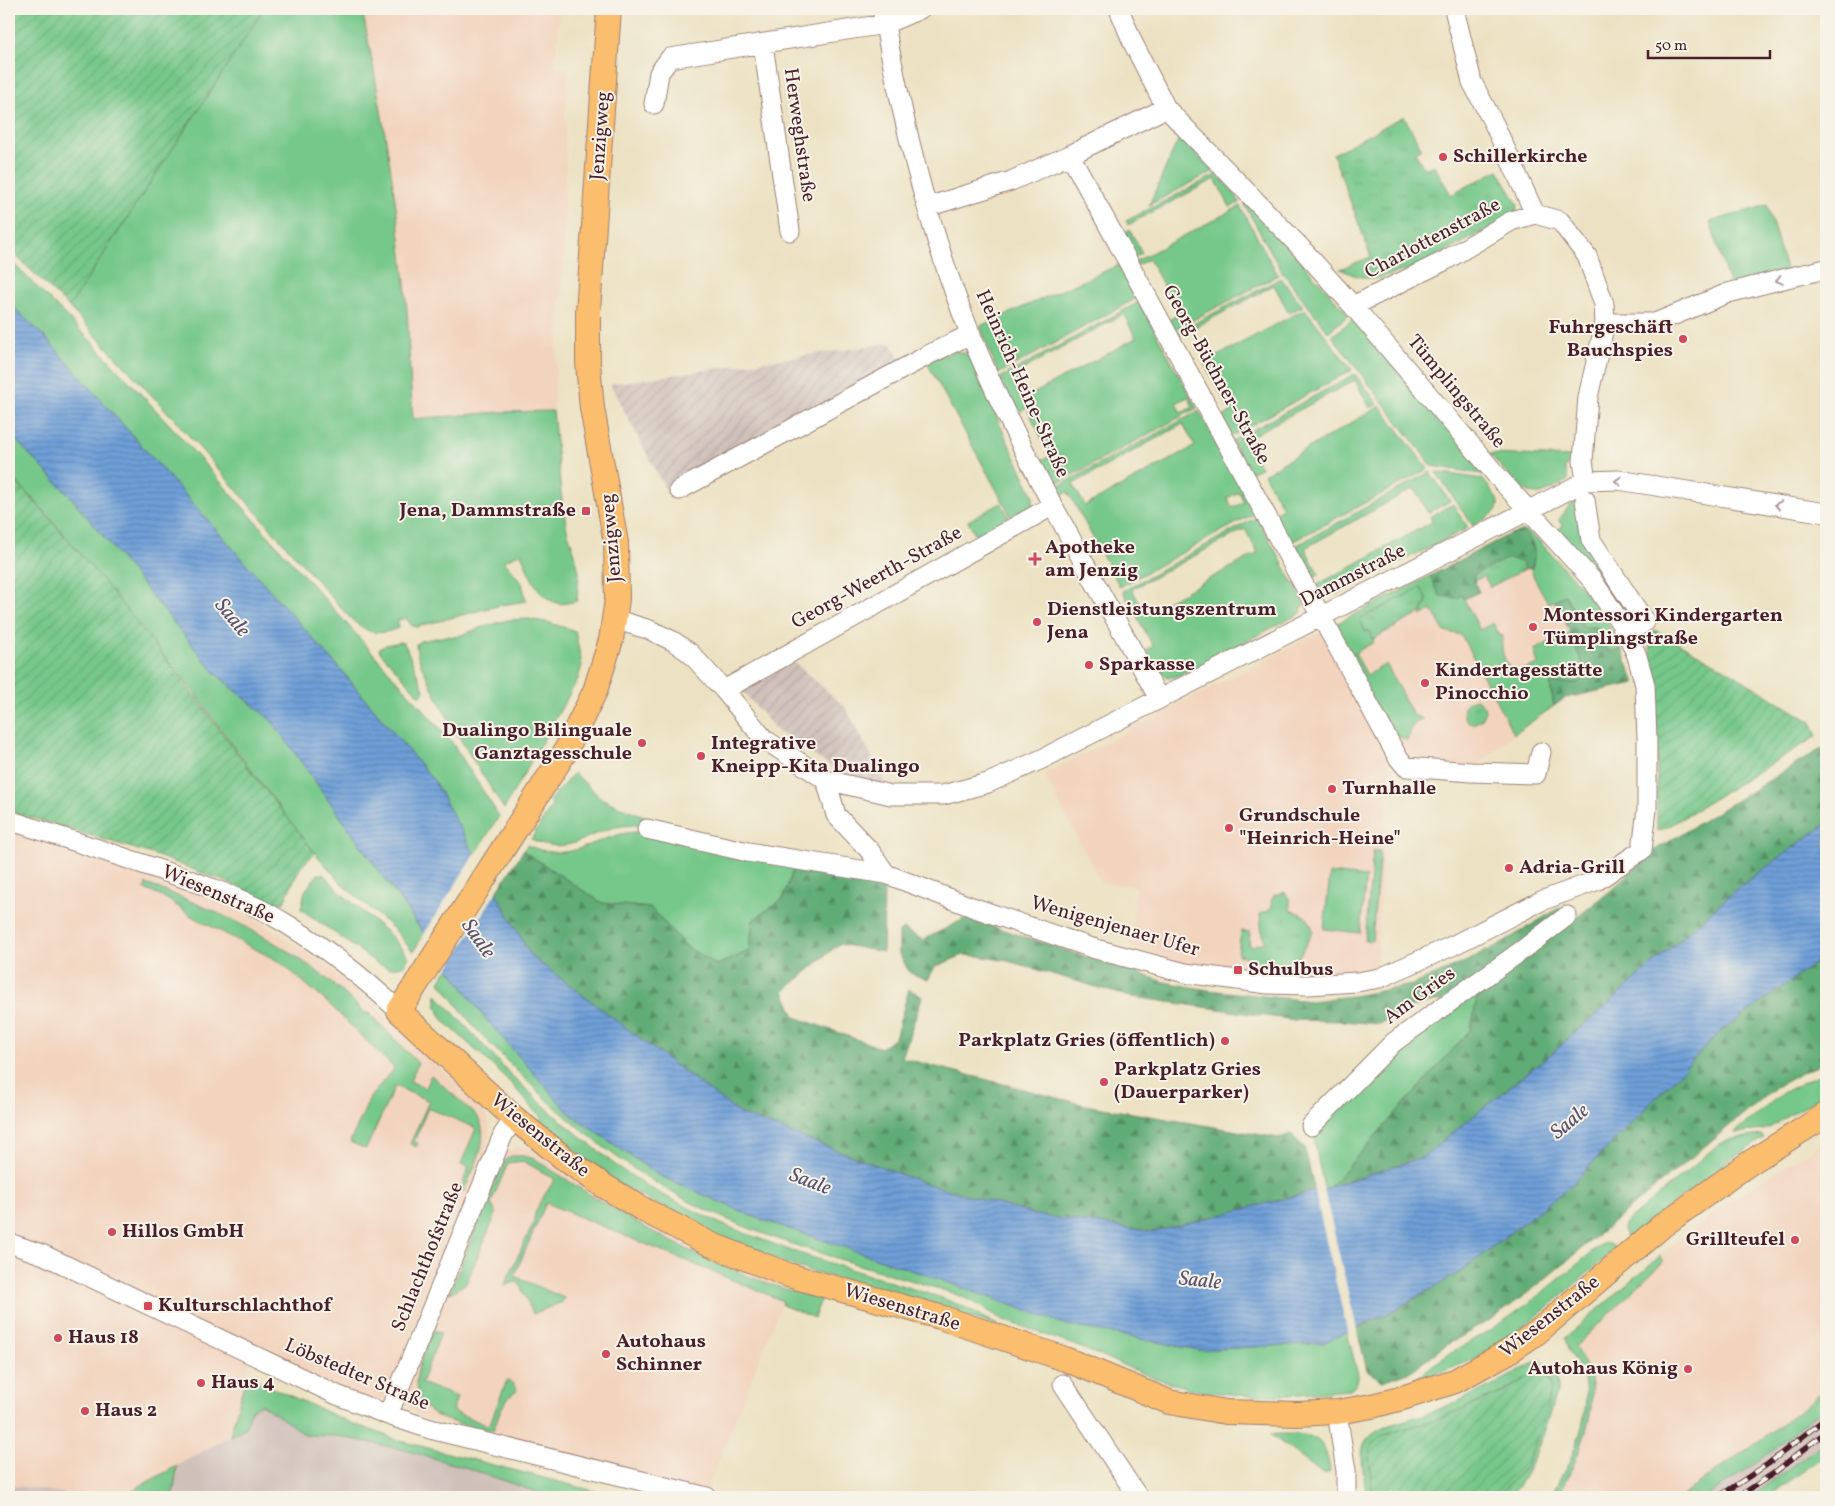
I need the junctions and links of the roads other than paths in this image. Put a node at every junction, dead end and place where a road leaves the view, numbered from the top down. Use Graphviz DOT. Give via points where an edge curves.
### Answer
graph roads {
  1 [pos="609,9"];
  2 [pos="920,9"];
  3 [pos="1119,9"];
  4 [pos="1454,9"];
  5 [pos="884,16"];
  6 [pos="764,44"];
  7 [pos="654,104"];
  8 [pos="1166,108"];
  9 [pos="1070,155"];
  10 [pos="927,207"];
  11 [pos="1535,214"];
  12 [pos="790,231"];
  13 [pos="1826,270"];
  14 [pos="1353,306"];
  15 [pos="1605,323"];
  16 [pos="971,334"];
  17 [pos="1586,481"];
  18 [pos="678,490"];
  19 [pos="1585,500"];
  20 [pos="1052,506"];
  21 [pos="1530,511"];
  22 [pos="1826,513"];
  23 [pos="1322,617"];
  24 [pos="614,619"];
  25 [pos="1627,633"];
  26 [pos="724,690"];
  27 [pos="1159,699"];
  28 [pos="1540,752"];
  29 [pos="826,780"];
  30 [pos="9,820"];
  31 [pos="647,829"];
  32 [pos="1642,850"];
  33 [pos="886,874"];
  34 [pos="1567,916"];
  35 [pos="398,1011"];
  36 [pos="1826,1114"];
  37 [pos="514,1118"];
  38 [pos="1311,1126"];
  39 [pos="9,1243"];
  40 [pos="1063,1384"];
  41 [pos="1337,1412"];
  42 [pos="388,1415"];
  43 [pos="706,1497"];
  44 [pos="1138,1497"];
  45 [pos="1346,1497"];
  1 -- 24 [label="main road, Jenzigweg" via="588,312 588,364 592,408 616,543 618,577"];
  2 -- 5 [label="street"];
  3 -- 8 [label="street, Tümplingstraße"];
  4 -- 11 [label="street" via="1472,82"];
  5 -- 6 [label="street"];
  5 -- 10 [label="street, Heinrich-Heine-Straße"];
  6 -- 7 [label="street" via="670,58 659,73"];
  6 -- 12 [label="street, Herweghstraße"];
  8 -- 9 [label="street"];
  8 -- 14 [label="street, Tümplingstraße"];
  9 -- 10 [label="street" via="1010,181"];
  9 -- 23 [label="street, Georg-Büchner-Straße"];
  10 -- 16 [label="street, Heinrich-Heine-Straße"];
  11 -- 14 [label="street, Charlottenstraße" via="1511,221 1446,260"];
  11 -- 15 [label="street, Charlottenstraße" via="1560,221 1587,256 1604,304"];
  13 -- 15 [label="street, one-way" via="1728,294 1655,323"];
  14 -- 21 [label="street, Tümplingstraße"];
  15 -- 17 [label="street, Charlottenstraße" via="1588,397 1583,461"];
  16 -- 18 [label="street"];
  16 -- 20 [label="street, Heinrich-Heine-Straße"];
  17 -- 21 [label="street, Dammstraße"];
  22 -- 17 [label="street, Dammstraße, one-way" via="1618,480"];
  19 -- 25 [label="street" via="1591,540 1645,622"];
  20 -- 26 [label="street, Georg-Weerth-Straße"];
  20 -- 27 [label="street, Heinrich-Heine-Straße"];
  21 -- 23 [label="street, Dammstraße"];
  21 -- 25 [label="street, Tümplingstraße" via="1593,581"];
  23 -- 27 [label="street, Dammstraße"];
  23 -- 28 [label="street, Georg-Büchner-Straße" via="1406,767 1536,774"];
  24 -- 26 [label="street, Dammstraße" via="673,641 690,653"];
  24 -- 35 [label="main road, Jenzigweg" via="606,660 576,732"];
  25 -- 32 [label="street, Tümplingstraße" via="1644,685 1647,801"];
  26 -- 29 [label="street, Dammstraße" via="764,739"];
  27 -- 29 [label="street, Dammstraße" via="988,783 943,795 891,794"];
  29 -- 33 [label="street" via="836,815 870,850"];
  30 -- 35 [label="street, Wiesenstraße" via="236,898 284,922 322,948 372,986"];
  31 -- 33 [label="street, Wenigenjenaer Ufer" via="748,852"];
  32 -- 33 [label="street, Wenigenjenaer Ufer" via="1598,880 1541,902 1380,978 1308,985 1268,984 1197,975 1152,965 1092,948"];
  34 -- 38 [label="street, Am Gries" via="1394,1042"];
  35 -- 37 [label="main road, Wiesenstraße"];
  36 -- 41 [label="main road, Wiesenstraße" via="1751,1162 1663,1225 1551,1320 1508,1352 1455,1381 1428,1391"];
  37 -- 41 [label="main road, Wiesenstraße" via="565,1159 646,1211 710,1244 788,1275 940,1317 1064,1359 1169,1402 1226,1412"];
  37 -- 42 [label="street, Schlachthofstraße" via="503,1135"];
  39 -- 42 [label="street, Löbstedter Straße" via="44,1255 337,1395"];
  40 -- 44 [label="street"];
  41 -- 45 [label="street" via="1346,1471"];
  42 -- 43 [label="street, Löbstedter Straße" via="430,1430"];
}
